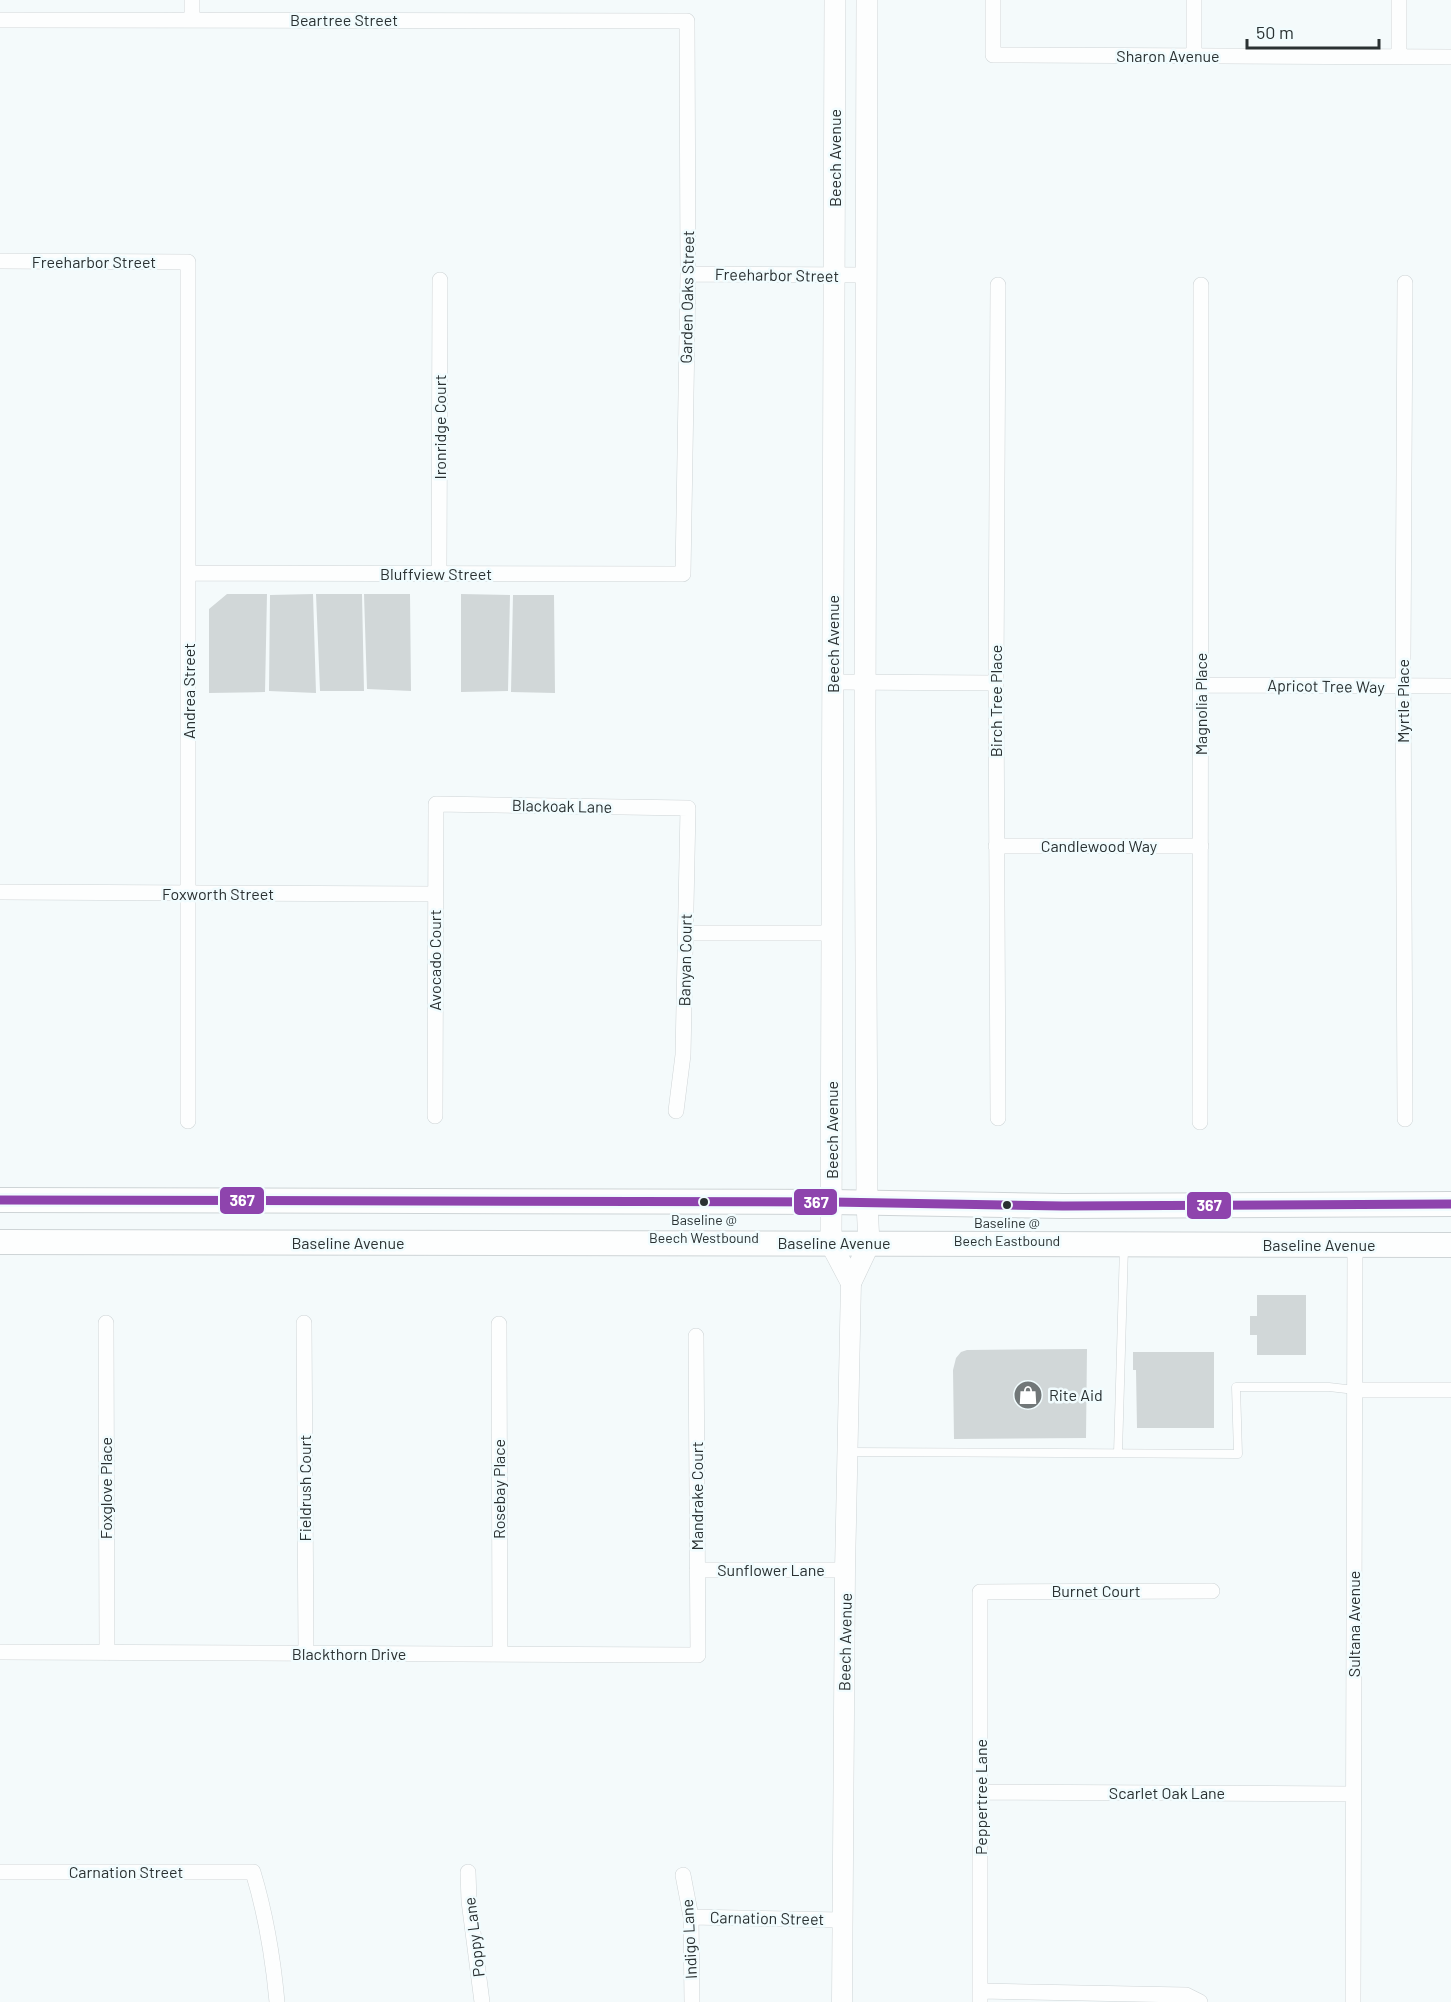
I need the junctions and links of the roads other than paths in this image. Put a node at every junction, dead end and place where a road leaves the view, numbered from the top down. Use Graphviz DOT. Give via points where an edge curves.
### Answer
graph roads {
  1 [pos="192,0"];
  2 [pos="835,0"];
  3 [pos="867,0"];
  4 [pos="993,0"];
  5 [pos="1194,0"];
  6 [pos="1399,0"];
  7 [pos="0,20"];
  8 [pos="192,20"];
  9 [pos="687,21"];
  10 [pos="1194,56"];
  11 [pos="1399,57"];
  12 [pos="1451,57"];
  13 [pos="0,261"];
  14 [pos="188,262"];
  15 [pos="688,274"];
  16 [pos="835,275"];
  17 [pos="866,275"];
  18 [pos="440,279"];
  19 [pos="1405,283"];
  20 [pos="998,285"];
  21 [pos="1201,285"];
  22 [pos="189,573"];
  23 [pos="439,574"];
  24 [pos="683,574"];
  25 [pos="833,682"];
  26 [pos="866,682"];
  27 [pos="996,683"];
  28 [pos="1202,685"];
  29 [pos="1403,686"];
  30 [pos="1451,686"];
  31 [pos="436,804"];
  32 [pos="688,808"];
  33 [pos="996,846"];
  34 [pos="1201,846"];
  35 [pos="0,892"];
  36 [pos="189,894"];
  37 [pos="435,894"];
  38 [pos="686,933"];
  39 [pos="832,933"];
  40 [pos="676,1111"];
  41 [pos="435,1116"];
  42 [pos="998,1118"];
  43 [pos="1405,1119"];
  44 [pos="188,1121"];
  45 [pos="1200,1122"];
  46 [pos="0,1200"];
  47 [pos="832,1202"];
  48 [pos="867,1203"];
  49 [pos="1451,1204"];
  50 [pos="0,1242"];
  51 [pos="1124,1243"];
  52 [pos="831,1244"];
  53 [pos="869,1244"];
  54 [pos="1451,1245"];
  55 [pos="1355,1246"];
  56 [pos="851,1282"];
  57 [pos="106,1323"];
  58 [pos="304,1323"];
  59 [pos="499,1324"];
  60 [pos="696,1336"];
  61 [pos="1355,1390"];
  62 [pos="1451,1390"];
  63 [pos="848,1452"];
  64 [pos="1118,1453"];
  65 [pos="697,1570"];
  66 [pos="845,1570"];
  67 [pos="1212,1591"];
  68 [pos="980,1592"];
  69 [pos="0,1652"];
  70 [pos="107,1653"];
  71 [pos="306,1653"];
  72 [pos="500,1654"];
  73 [pos="698,1655"];
  74 [pos="981,1792"];
  75 [pos="1353,1794"];
  76 [pos="0,1872"];
  77 [pos="468,1872"];
  78 [pos="683,1875"];
  79 [pos="691,1917"];
  80 [pos="842,1920"];
  81 [pos="980,1997"];
  82 [pos="277,2002"];
  83 [pos="482,2002"];
  84 [pos="693,2002"];
  85 [pos="842,2002"];
  86 [pos="1200,2002"];
  87 [pos="1353,2002"];
  1 -- 8 [label="street"];
  2 -- 16 [label="main road, Beech Avenue"];
  3 -- 17 [label="main road, Beech Avenue"];
  4 -- 10 [label="street, Sharon Avenue" via="993,55"];
  5 -- 10 [label="street"];
  6 -- 11 [label="street"];
  7 -- 8 [label="street, Beartree Street"];
  8 -- 9 [label="street, Beartree Street"];
  9 -- 15 [label="street, Garden Oaks Street"];
  10 -- 11 [label="street, Sharon Avenue"];
  11 -- 12 [label="street, Sharon Avenue"];
  13 -- 14 [label="street, Freeharbor Street"];
  14 -- 22 [label="street, Andrea Street"];
  15 -- 16 [label="street, Freeharbor Street"];
  15 -- 24 [label="street, Garden Oaks Street"];
  16 -- 17 [label="street, Freeharbor Street"];
  16 -- 25 [label="main road, Beech Avenue"];
  17 -- 26 [label="main road, Beech Avenue"];
  18 -- 23 [label="street, Ironridge Court"];
  19 -- 29 [label="street, Myrtle Place"];
  20 -- 27 [label="street, Birch Tree Place"];
  21 -- 28 [label="street, Magnolia Place"];
  22 -- 23 [label="street, Bluffview Street"];
  22 -- 36 [label="street, Andrea Street"];
  23 -- 24 [label="street, Bluffview Street"];
  25 -- 26 [label="street"];
  25 -- 39 [label="main road, Beech Avenue"];
  26 -- 27 [label="street"];
  26 -- 48 [label="main road, Beech Avenue"];
  27 -- 33 [label="street, Birch Tree Place"];
  28 -- 29 [label="street, Apricot Tree Way"];
  28 -- 34 [label="street, Magnolia Place"];
  29 -- 30 [label="street, Apricot Tree Way"];
  29 -- 43 [label="street, Myrtle Place"];
  31 -- 32 [label="street, Blackoak Lane"];
  31 -- 37 [label="street, Avocado Court"];
  32 -- 38 [label="street, Banyan Court"];
  33 -- 34 [label="street, Candlewood Way"];
  33 -- 42 [label="street, Birch Tree Place"];
  34 -- 45 [label="street, Magnolia Place"];
  35 -- 36 [label="street, Foxworth Street"];
  36 -- 37 [label="street, Foxworth Street"];
  36 -- 44 [label="street, Andrea Street"];
  37 -- 41 [label="street, Avocado Court"];
  38 -- 39 [label="street"];
  38 -- 40 [label="street, Banyan Court" via="683,1055"];
  39 -- 47 [label="main road, Beech Avenue"];
  46 -- 47 [label="main road"];
  47 -- 48 [label="main road"];
  47 -- 52 [label="main road, Beech Avenue"];
  48 -- 49 [label="main road"];
  48 -- 53 [label="main road, Beech Avenue"];
  50 -- 52 [label="main road, Baseline Avenue"];
  51 -- 53 [label="main road, Baseline Avenue"];
  51 -- 55 [label="main road, Baseline Avenue"];
  51 -- 64 [label="lane"];
  52 -- 53 [label="main road, Baseline Avenue"];
  52 -- 56 [label="main road, Beech Avenue"];
  53 -- 56 [label="main road, Beech Avenue"];
  54 -- 55 [label="main road, Baseline Avenue"];
  55 -- 61 [label="street, Sultana Avenue"];
  56 -- 63 [label="street, Beech Avenue"];
  57 -- 70 [label="street, Foxglove Place"];
  58 -- 71 [label="street, Fieldrush Court"];
  59 -- 72 [label="street, Rosebay Place"];
  60 -- 65 [label="street, Mandrake Court"];
  61 -- 62 [label="street"];
  61 -- 64 [label="lane" via="1236,1387 1238,1454"];
  61 -- 75 [label="street, Sultana Avenue"];
  63 -- 64 [label="lane"];
  63 -- 66 [label="street, Beech Avenue"];
  65 -- 66 [label="street, Sunflower Lane"];
  65 -- 73 [label="street, Mandrake Court"];
  66 -- 80 [label="street, Beech Avenue"];
  67 -- 68 [label="street, Burnet Court"];
  68 -- 74 [label="street, Peppertree Lane"];
  69 -- 70 [label="street, Blackthorn Drive"];
  70 -- 71 [label="street, Blackthorn Drive"];
  71 -- 72 [label="street, Blackthorn Drive"];
  72 -- 73 [label="street, Blackthorn Drive"];
  74 -- 75 [label="street, Scarlet Oak Lane"];
  74 -- 81 [label="street, Peppertree Lane"];
  75 -- 87 [label="street, Sultana Avenue"];
  76 -- 82 [label="street, Carnation Street" via="253,1872 271,1948"];
  77 -- 83 [label="street, Poppy Lane"];
  78 -- 79 [label="street, Indigo Lane"];
  79 -- 80 [label="street, Carnation Street"];
  79 -- 84 [label="street, Indigo Lane"];
  80 -- 85 [label="street, Beech Avenue"];
  81 -- 86 [label="street" via="1186,1995"];
}
